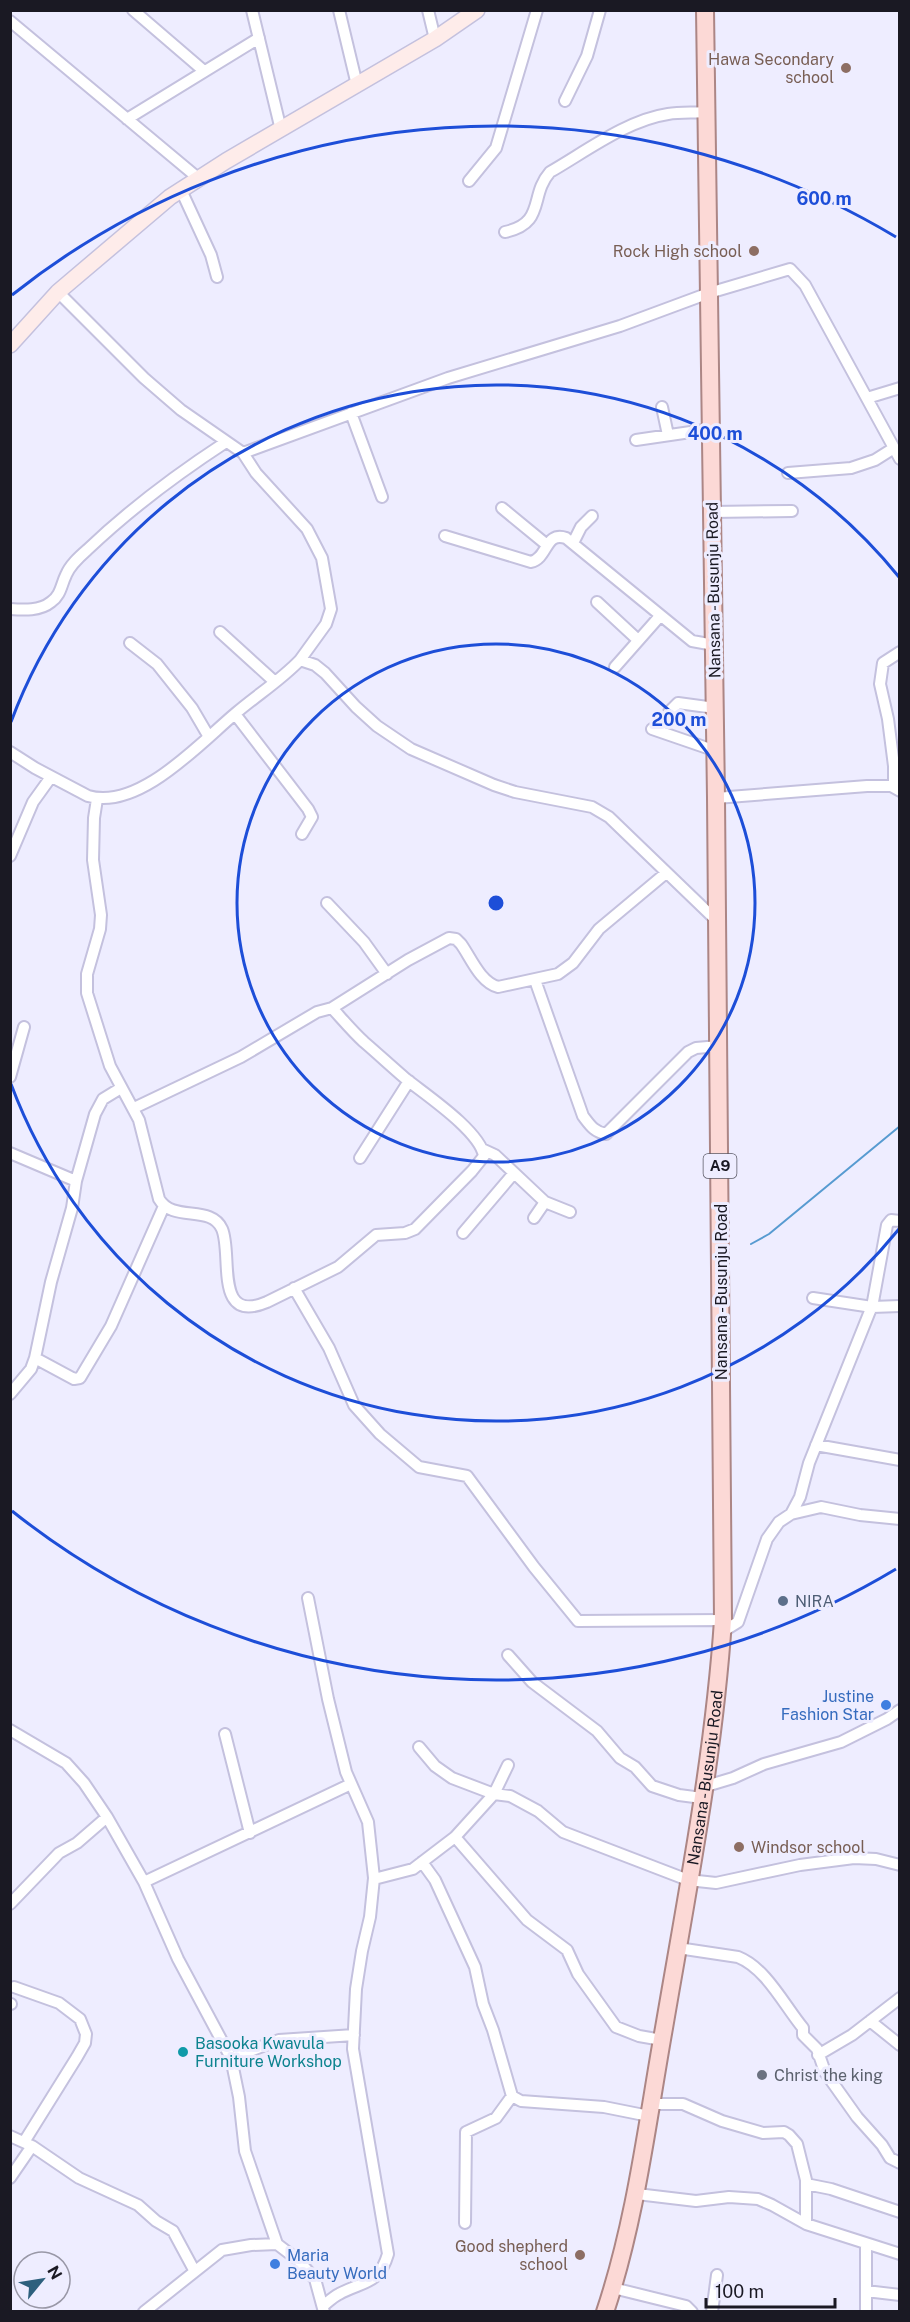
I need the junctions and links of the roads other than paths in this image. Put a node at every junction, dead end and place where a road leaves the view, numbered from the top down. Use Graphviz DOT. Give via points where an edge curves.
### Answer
graph roads {
  1 [pos="133,10"];
  2 [pos="252,10"];
  3 [pos="339,10"];
  4 [pos="428,10"];
  5 [pos="477,10"];
  6 [pos="537,10"];
  7 [pos="600,10"];
  8 [pos="705,10"];
  9 [pos="10,21"];
  10 [pos="259,38"];
  11 [pos="435,39"];
  12 [pos="204,71"];
  13 [pos="357,85"];
  14 [pos="565,101"];
  15 [pos="706,112"];
  16 [pos="127,119"];
  17 [pos="281,130"];
  18 [pos="198,178"];
  19 [pos="469,181"];
  20 [pos="181,190"];
  21 [pos="505,232"];
  22 [pos="217,277"];
  23 [pos="58,292"];
  24 [pos="708,293"];
  25 [pos="11,342"];
  26 [pos="900,388"];
  27 [pos="867,398"];
  28 [pos="662,407"];
  29 [pos="351,413"];
  30 [pos="711,429"];
  31 [pos="668,435"];
  32 [pos="636,440"];
  33 [pos="226,442"];
  34 [pos="894,448"];
  35 [pos="243,453"];
  36 [pos="900,459"];
  37 [pos="788,473"];
  38 [pos="382,497"];
  39 [pos="502,508"];
  40 [pos="792,511"];
  41 [pos="712,512"];
  42 [pos="592,516"];
  43 [pos="445,536"];
  44 [pos="573,543"];
  45 [pos="547,545"];
  46 [pos="597,602"];
  47 [pos="10,609"];
  48 [pos="660,616"];
  49 [pos="220,632"];
  50 [pos="638,640"];
  51 [pos="130,643"];
  52 [pos="714,645"];
  53 [pos="900,652"];
  54 [pos="300,660"];
  55 [pos="615,668"];
  56 [pos="275,682"];
  57 [pos="715,708"];
  58 [pos="669,712"];
  59 [pos="235,714"];
  60 [pos="652,729"];
  61 [pos="209,736"];
  62 [pos="716,751"];
  63 [pos="10,752"];
  64 [pos="51,777"];
  65 [pos="897,789"];
  66 [pos="716,798"];
  67 [pos="97,799"];
  68 [pos="302,834"];
  69 [pos="10,855"];
  70 [pos="666,873"];
  71 [pos="327,903"];
  72 [pos="718,922"];
  73 [pos="387,974"];
  74 [pos="535,980"];
  75 [pos="332,1008"];
  76 [pos="24,1027"];
  77 [pos="719,1046"];
  78 [pos="10,1077"];
  79 [pos="409,1081"];
  80 [pos="121,1088"];
  81 [pos="134,1108"];
  82 [pos="482,1149"];
  83 [pos="10,1153"];
  84 [pos="360,1158"];
  85 [pos="514,1173"];
  86 [pos="76,1181"];
  87 [pos="545,1202"];
  88 [pos="164,1206"];
  89 [pos="570,1212"];
  90 [pos="534,1218"];
  91 [pos="900,1221"];
  92 [pos="463,1233"];
  93 [pos="294,1288"];
  94 [pos="813,1298"];
  95 [pos="900,1306"];
  96 [pos="872,1307"];
  97 [pos="35,1358"];
  98 [pos="10,1394"];
  99 [pos="816,1445"];
  100 [pos="900,1460"];
  101 [pos="791,1514"];
  102 [pos="900,1519"];
  103 [pos="309,1598"];
  104 [pos="723,1626"];
  105 [pos="508,1655"];
  106 [pos="900,1710"];
  107 [pos="10,1730"];
  108 [pos="225,1734"];
  109 [pos="419,1747"];
  110 [pos="508,1765"];
  111 [pos="351,1784"];
  112 [pos="703,1792"];
  113 [pos="494,1794"];
  114 [pos="106,1817"];
  115 [pos="250,1833"];
  116 [pos="455,1837"];
  117 [pos="422,1862"];
  118 [pos="899,1863"];
  119 [pos="374,1878"];
  120 [pos="688,1881"];
  121 [pos="144,1882"];
  122 [pos="10,1904"];
  123 [pos="678,1948"];
  124 [pos="14,1987"];
  125 [pos="900,1998"];
  126 [pos="870,2022"];
  127 [pos="354,2035"];
  128 [pos="662,2040"];
  129 [pos="900,2045"];
  130 [pos="818,2055"];
  131 [pos="231,2058"];
  132 [pos="512,2096"];
  133 [pos="650,2110"];
  134 [pos="10,2136"];
  135 [pos="28,2144"];
  136 [pos="900,2163"];
  137 [pos="10,2178"];
  138 [pos="806,2184"];
  139 [pos="637,2194"];
  140 [pos="900,2212"];
  141 [pos="465,2223"];
  142 [pos="806,2224"];
  143 [pos="277,2244"];
  144 [pos="866,2245"];
  145 [pos="900,2254"];
  146 [pos="194,2270"];
  147 [pos="717,2275"];
  148 [pos="613,2288"];
  149 [pos="866,2291"];
  150 [pos="900,2295"];
  151 [pos="323,2309"];
  152 [pos="144,2312"];
  153 [pos="605,2312"];
  154 [pos="692,2312"];
  155 [pos="712,2312"];
  156 [pos="866,2312"];
  1 -- 12 [label="street"];
  2 -- 10 [label="street"];
  3 -- 13 [label="street"];
  4 -- 11 [label="street"];
  5 -- 11 [label="street"];
  6 -- 19 [label="street" via="496,148"];
  7 -- 14 [label="street" via="587,57"];
  8 -- 15 [label="main road, Nansana - Busunju Road / A9"];
  9 -- 16 [label="street"];
  10 -- 12 [label="street"];
  10 -- 17 [label="street"];
  11 -- 13 [label="street"];
  12 -- 16 [label="street"];
  13 -- 17 [label="street"];
  15 -- 21 [label="street" via="667,114 640,123 550,172 544,178 533,215 520,228"];
  15 -- 24 [label="main road, Nansana - Busunju Road / A9"];
  16 -- 18 [label="street"];
  17 -- 18 [label="street"];
  18 -- 20 [label="street"];
  20 -- 22 [label="street"];
  20 -- 23 [label="street"];
  23 -- 25 [label="street"];
  23 -- 33 [label="street" via="144,378"];
  24 -- 27 [label="street" via="790,269 805,285"];
  24 -- 29 [label="street" via="620,326 448,378"];
  24 -- 30 [label="main road, Nansana - Busunju Road / A9"];
  26 -- 27 [label="street"];
  27 -- 34 [label="street"];
  28 -- 31 [label="street"];
  29 -- 35 [label="street"];
  29 -- 38 [label="street"];
  30 -- 31 [label="street"];
  30 -- 41 [label="main road, Nansana - Busunju Road / A9"];
  31 -- 32 [label="street"];
  33 -- 35 [label="street"];
  33 -- 47 [label="street" via="180,472 88,549 66,573 61,591 48,604 39,609"];
  34 -- 36 [label="street"];
  34 -- 37 [label="street" via="851,468"];
  35 -- 54 [label="street" via="307,529 326,573 329,616"];
  39 -- 45 [label="street"];
  40 -- 41 [label="street"];
  41 -- 52 [label="main road, Nansana - Busunju Road / A9"];
  42 -- 44 [label="street"];
  43 -- 45 [label="street" via="531,562 539,559"];
  44 -- 45 [label="street" via="556,536"];
  44 -- 48 [label="street"];
  46 -- 50 [label="street"];
  48 -- 50 [label="street"];
  48 -- 52 [label="street" via="692,641"];
  49 -- 56 [label="street"];
  50 -- 55 [label="street"];
  51 -- 61 [label="street" via="157,664"];
  52 -- 57 [label="main road, Nansana - Busunju Road / A9"];
  53 -- 65 [label="street" via="883,663 880,684"];
  54 -- 56 [label="street"];
  54 -- 70 [label="street" via="325,673 363,714 402,743 494,785 592,807 622,828"];
  56 -- 59 [label="street"];
  57 -- 58 [label="street" via="678,703"];
  57 -- 62 [label="main road, Nansana - Busunju Road / A9"];
  59 -- 61 [label="street"];
  59 -- 68 [label="street" via="308,809 312,817"];
  60 -- 62 [label="street"];
  61 -- 67 [label="street" via="135,791"];
  62 -- 66 [label="main road, Nansana - Busunju Road / A9"];
  63 -- 64 [label="street"];
  64 -- 67 [label="street"];
  64 -- 69 [label="street" via="33,802"];
  65 -- 66 [label="street" via="834,787"];
  66 -- 72 [label="main road, Nansana - Busunju Road / A9"];
  67 -- 80 [label="street" via="93,860 101,915 87,974 87,993"];
  70 -- 72 [label="street"];
  70 -- 74 [label="street" via="599,929 573,963 558,974"];
  71 -- 73 [label="street" via="364,942"];
  72 -- 77 [label="main road, Nansana - Busunju Road / A9"];
  73 -- 74 [label="street" via="448,938 456,939 489,984 498,987"];
  73 -- 75 [label="street"];
  74 -- 77 [label="street" via="583,1116 599,1133 606,1134 688,1052"];
  75 -- 79 [label="street" via="361,1040"];
  75 -- 81 [label="street" via="317,1012 241,1056"];
  76 -- 78 [label="street"];
  77 -- 104 [label="main road, Nansana - Busunju Road / A9"];
  79 -- 82 [label="street" via="472,1134"];
  79 -- 84 [label="street"];
  80 -- 81 [label="street"];
  80 -- 86 [label="street" via="103,1099 95,1114"];
  81 -- 88 [label="street"];
  82 -- 85 [label="street"];
  82 -- 93 [label="street" via="480,1163 415,1229 376,1235 338,1267"];
  83 -- 86 [label="street"];
  85 -- 87 [label="street"];
  85 -- 92 [label="street"];
  86 -- 97 [label="street"];
  87 -- 89 [label="street"];
  87 -- 90 [label="street"];
  88 -- 93 [label="street" via="212,1218 222,1227 227,1281 238,1303 259,1306"];
  88 -- 97 [label="street" via="111,1326 80,1378"];
  91 -- 96 [label="street" via="891,1220 886,1225"];
  93 -- 104 [label="street" via="354,1405 380,1434 419,1467 467,1476 578,1621"];
  94 -- 96 [label="street"];
  95 -- 96 [label="street"];
  96 -- 99 [label="street"];
  97 -- 98 [label="street"];
  99 -- 100 [label="street"];
  99 -- 101 [label="street"];
  101 -- 102 [label="street" via="827,1508"];
  101 -- 104 [label="street" via="779,1522 767,1539 738,1622"];
  103 -- 111 [label="street" via="328,1699"];
  104 -- 112 [label="main road, Nansana - Busunju Road / A9"];
  105 -- 112 [label="street" via="532,1682 597,1731 652,1786 679,1795"];
  106 -- 112 [label="street" via="841,1742 764,1764"];
  107 -- 114 [label="street" via="66,1763"];
  108 -- 115 [label="street"];
  109 -- 113 [label="street" via="452,1778"];
  110 -- 113 [label="street"];
  111 -- 115 [label="street"];
  111 -- 119 [label="street" via="369,1822"];
  112 -- 120 [label="main road, Nansana - Busunju Road / A9"];
  113 -- 116 [label="street"];
  113 -- 120 [label="street" via="510,1796 530,1806 564,1832"];
  114 -- 121 [label="street"];
  114 -- 122 [label="street" via="77,1843 59,1853"];
  115 -- 121 [label="street"];
  116 -- 117 [label="street"];
  116 -- 128 [label="street" via="527,1920 567,1950 578,1974 616,2027"];
  117 -- 119 [label="street" via="408,1871"];
  117 -- 132 [label="street" via="435,1880 475,1967"];
  118 -- 120 [label="street" via="876,1858 837,1859 716,1883"];
  119 -- 127 [label="street" via="356,1989"];
  120 -- 123 [label="main road, Nansana - Busunju Road / A9"];
  121 -- 131 [label="street" via="178,1959"];
  123 -- 128 [label="main road, Nansana - Busunju Road / A9"];
  123 -- 130 [label="street" via="747,1960 772,1984"];
  124 -- 135 [label="street" via="59,2003 80,2019 86,2034 85,2043"];
  125 -- 126 [label="street"];
  126 -- 129 [label="street"];
  126 -- 130 [label="street"];
  127 -- 131 [label="street" via="279,2040"];
  127 -- 151 [label="street" via="359,2088 388,2254 385,2266 374,2280 339,2294"];
  128 -- 133 [label="main road, Nansana - Busunju Road / A9"];
  130 -- 136 [label="street" via="857,2117 890,2158"];
  131 -- 143 [label="street" via="245,2151"];
  132 -- 133 [label="street" via="521,2101"];
  132 -- 141 [label="street" via="496,2118 466,2132"];
  133 -- 138 [label="street" via="683,2104 763,2133 784,2132 797,2144"];
  133 -- 139 [label="main road, Nansana - Busunju Road / A9"];
  134 -- 135 [label="street"];
  135 -- 137 [label="street"];
  135 -- 146 [label="street" via="79,2178 138,2205 173,2231"];
  138 -- 140 [label="street"];
  138 -- 142 [label="street"];
  139 -- 142 [label="street" via="696,2200 758,2199"];
  139 -- 148 [label="main road, Nansana - Busunju Road / A9"];
  142 -- 144 [label="street"];
  143 -- 146 [label="street" via="222,2250"];
  143 -- 151 [label="street" via="315,2279"];
  144 -- 145 [label="street"];
  144 -- 149 [label="street"];
  146 -- 152 [label="street"];
  147 -- 155 [label="street"];
  148 -- 153 [label="main road, Nansana - Busunju Road / A9"];
  148 -- 154 [label="street" via="686,2306"];
  149 -- 150 [label="street"];
  149 -- 156 [label="street"];
}
